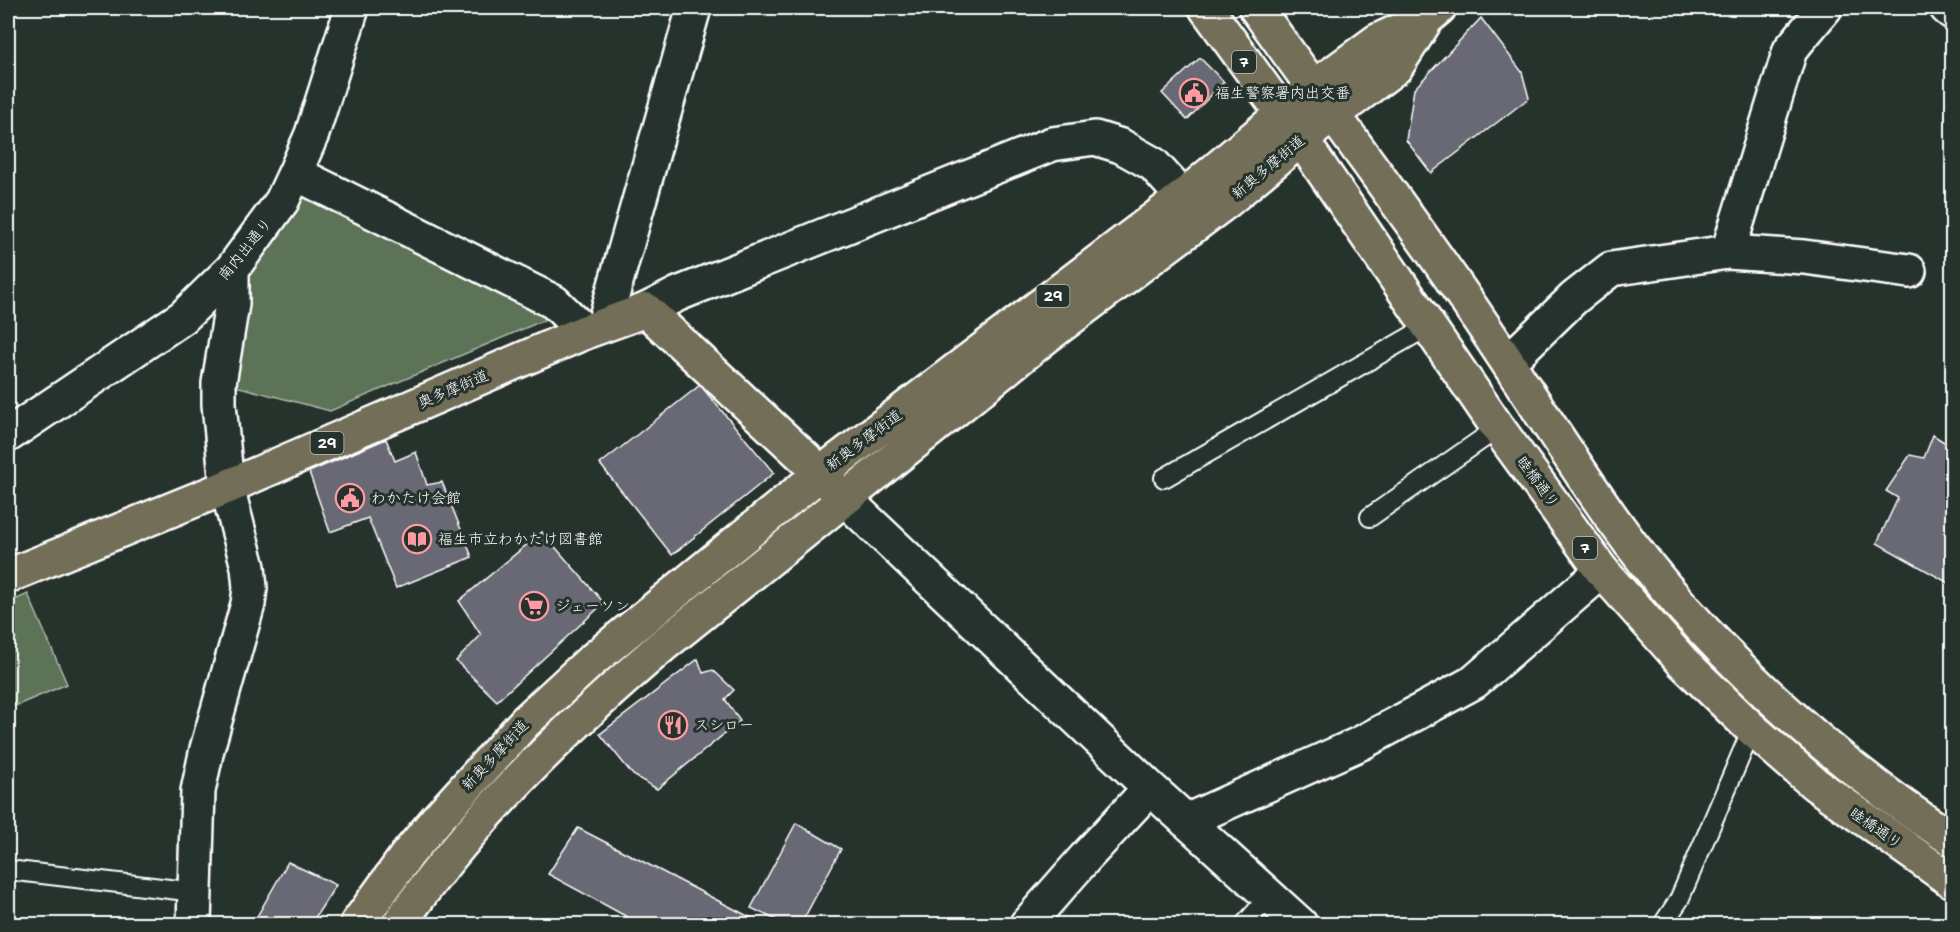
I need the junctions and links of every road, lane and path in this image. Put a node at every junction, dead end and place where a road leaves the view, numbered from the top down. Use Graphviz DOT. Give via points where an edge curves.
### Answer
graph roads {
  1 [pos="352,8"];
  2 [pos="694,8"];
  3 [pos="1206,8"];
  4 [pos="1256,8"];
  5 [pos="1825,8"];
  6 [pos="1433,13"];
  7 [pos="1313,88"];
  8 [pos="1334,115"];
  9 [pos="1292,127"];
  10 [pos="295,173"];
  11 [pos="1184,197"];
  12 [pos="1728,252"];
  13 [pos="232,269"];
  14 [pos="1909,271"];
  15 [pos="646,310"];
  16 [pos="1429,326"];
  17 [pos="594,328"];
  18 [pos="1508,362"];
  19 [pos="1498,429"];
  20 [pos="8,435"];
  21 [pos="821,473"];
  22 [pos="1164,478"];
  23 [pos="227,487"];
  24 [pos="845,499"];
  25 [pos="1370,517"];
  26 [pos="1602,571"];
  27 [pos="8,576"];
  28 [pos="1752,729"];
  29 [pos="1150,788"];
  30 [pos="1186,821"];
  31 [pos="1953,838"];
  32 [pos="8,870"];
  33 [pos="1953,881"];
  34 [pos="195,892"];
  35 [pos="1269,897"];
  36 [pos="194,924"];
  37 [pos="357,924"];
  38 [pos="399,924"];
  39 [pos="1027,924"];
  40 [pos="1245,924"];
  41 [pos="1300,924"];
  42 [pos="1663,924"];
  1 -- 10 [label="street, 南内出通り" via="312,134"];
  2 -- 17 [label="street"];
  3 -- 9 [label="main road, 睦橋通り / 7"];
  4 -- 7 [label="main road"];
  5 -- 12 [label="street" via="1790,50"];
  6 -- 7 [label="main road, 新奥多摩街道 / 29" via="1377,41"];
  6 -- 8 [label="main road, 新奥多摩街道 / 29" via="1396,67"];
  7 -- 8 [label="main road"];
  7 -- 9 [label="main road, 新奥多摩街道 / 29"];
  8 -- 9 [label="main road, 新奥多摩街道 / 29"];
  8 -- 18 [label="main road"];
  9 -- 11 [label="main road, 新奥多摩街道 / 29"];
  9 -- 16 [label="main road, 睦橋通り / 7"];
  9 -- 24 [label="main road, 新奥多摩街道 / 29" via="1227,201 1047,335"];
  10 -- 13 [label="street, 南内出通り" via="282,201"];
  10 -- 17 [label="street" via="554,302"];
  11 -- 15 [label="street" via="1153,164 1121,146 1095,138 1052,144"];
  11 -- 21 [label="main road, 新奥多摩街道 / 29"];
  12 -- 14 [label="street"];
  12 -- 18 [label="street" via="1611,269 1574,298"];
  13 -- 20 [label="street, 南内出通り" via="183,316"];
  13 -- 23 [label="street" via="232,304 219,383"];
  15 -- 17 [label="main road, 奥多摩街道 / 29"];
  15 -- 21 [label="main road"];
  16 -- 19 [label="main road, 睦橋通り / 7"];
  16 -- 22 [label="lane"];
  17 -- 23 [label="main road, 奥多摩街道 / 29"];
  18 -- 31 [label="main road" via="1615,522 1710,636 1814,734 1869,779"];
  19 -- 25 [label="lane"];
  19 -- 26 [label="main road, 睦橋通り / 7"];
  21 -- 24 [label="main road"];
  21 -- 37 [label="main road, 新奥多摩街道 / 29" via="590,663 526,721 407,855"];
  23 -- 27 [label="main road, 奥多摩街道 / 29"];
  23 -- 34 [label="street" via="250,588 198,791"];
  24 -- 29 [label="street"];
  24 -- 38 [label="main road, 新奥多摩街道 / 29" via="605,694 504,794"];
  26 -- 28 [label="main road, 睦橋通り / 7" via="1682,661"];
  26 -- 30 [label="street" via="1474,682 1361,743"];
  28 -- 33 [label="main road, 睦橋通り / 7" via="1815,784"];
  28 -- 42 [label="lane" via="1678,900"];
  29 -- 30 [label="street"];
  29 -- 39 [label="street"];
  30 -- 35 [label="street"];
  32 -- 34 [label="lane"];
  34 -- 36 [label="street"];
  35 -- 40 [label="lane"];
  35 -- 41 [label="street"];
}
